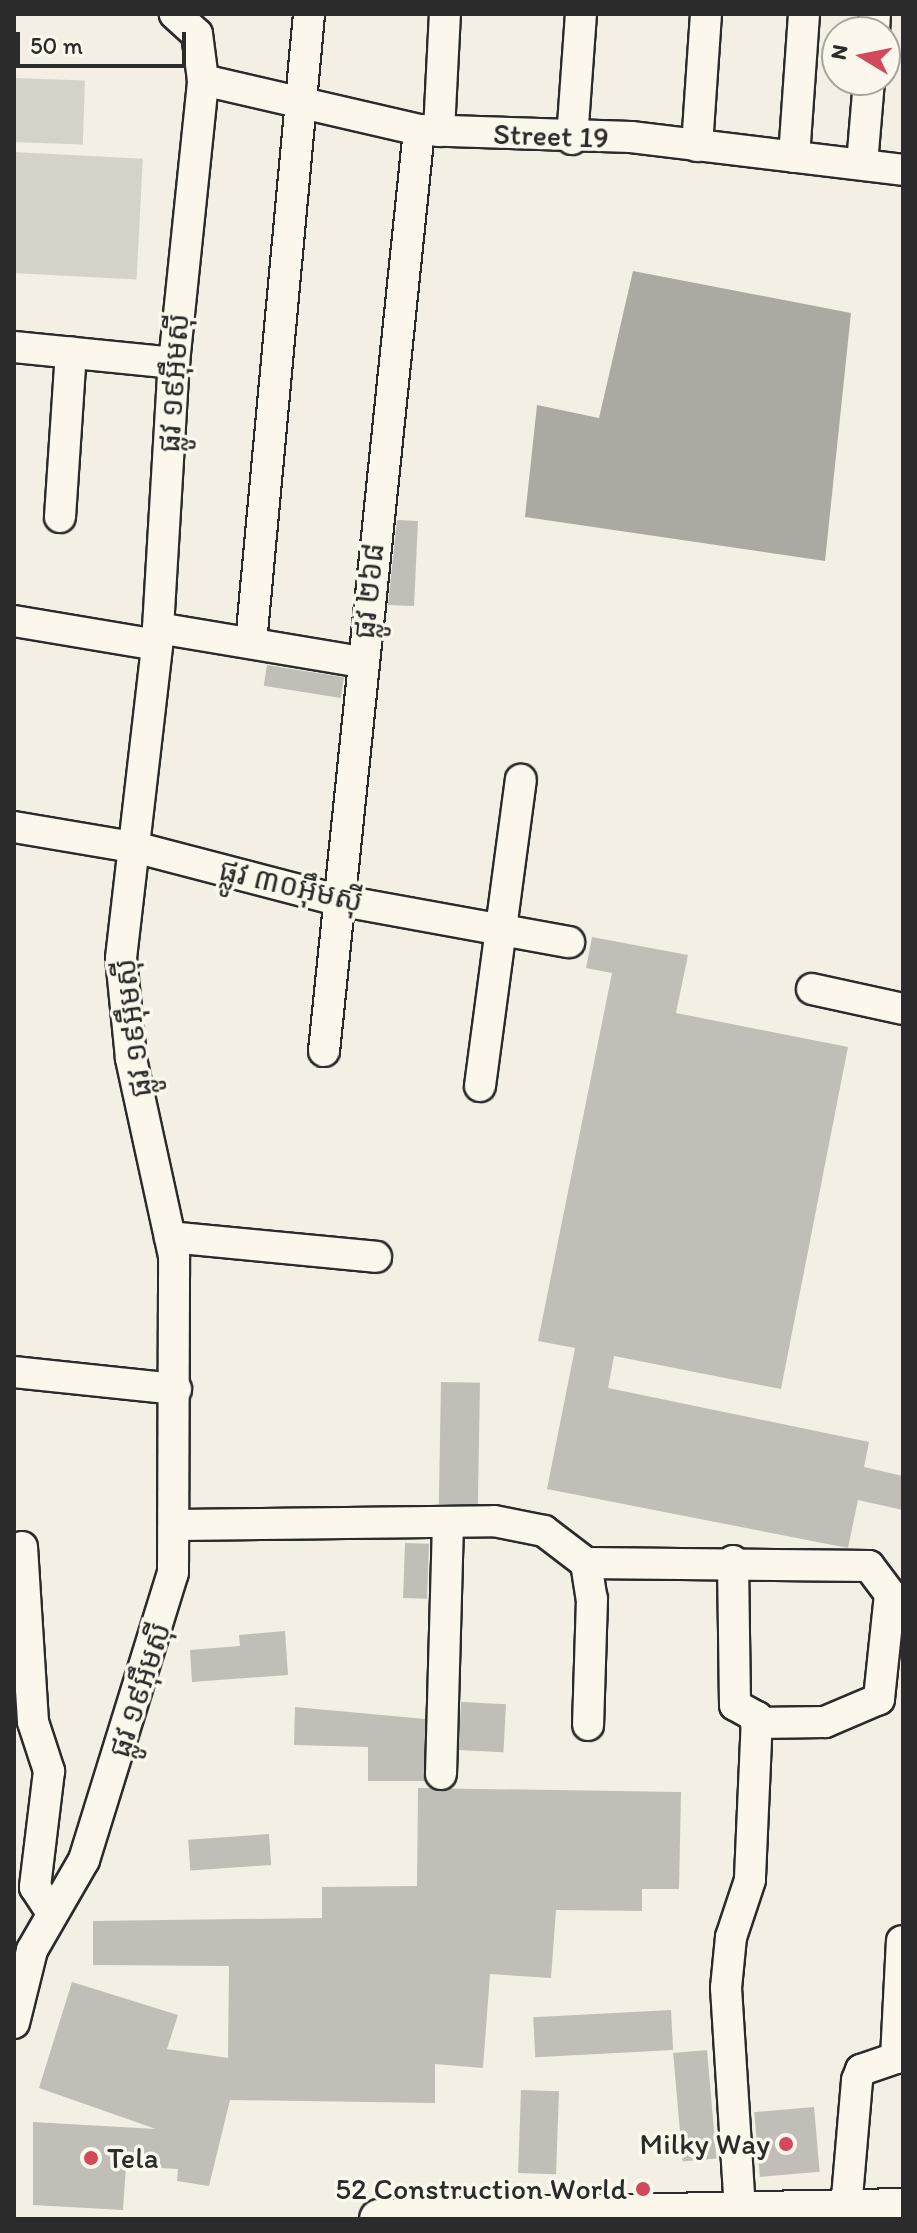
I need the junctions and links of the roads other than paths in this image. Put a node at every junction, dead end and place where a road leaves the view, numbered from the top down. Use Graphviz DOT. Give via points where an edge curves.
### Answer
graph roads {
  1 [pos="175,14"];
  2 [pos="309,14"];
  3 [pos="445,14"];
  4 [pos="581,14"];
  5 [pos="706,14"];
  6 [pos="804,14"];
  7 [pos="203,80"];
  8 [pos="868,96"];
  9 [pos="301,103"];
  10 [pos="429,131"];
  11 [pos="572,139"];
  12 [pos="697,146"];
  13 [pos="794,157"];
  14 [pos="862,164"];
  15 [pos="903,170"];
  16 [pos="14,347"];
  17 [pos="71,352"];
  18 [pos="174,363"];
  19 [pos="60,517"];
  20 [pos="14,621"];
  21 [pos="158,636"];
  22 [pos="251,643"];
  23 [pos="361,662"];
  24 [pos="521,780"];
  25 [pos="14,827"];
  26 [pos="138,848"];
  27 [pos="337,900"];
  28 [pos="504,928"];
  29 [pos="569,942"];
  30 [pos="812,989"];
  31 [pos="903,1009"];
  32 [pos="324,1051"];
  33 [pos="480,1086"];
  34 [pos="170,1237"];
  35 [pos="376,1257"];
  36 [pos="14,1372"];
  37 [pos="176,1389"];
  38 [pos="177,1525"];
  39 [pos="448,1526"];
  40 [pos="22,1547"];
  41 [pos="733,1561"];
  42 [pos="586,1563"];
  43 [pos="896,1593"];
  44 [pos="891,1697"];
  45 [pos="756,1723"];
  46 [pos="588,1725"];
  47 [pos="25,1737"];
  48 [pos="441,1774"];
  49 [pos="51,1912"];
  50 [pos="902,1941"];
  51 [pos="14,2023"];
  52 [pos="903,2208"];
  53 [pos="846,2209"];
  54 [pos="740,2211"];
  55 [pos="379,2219"];
  1 -- 7 [label="street, ផ្លូវ ១៩អ៊ឹមស៊ី" via="197,34"];
  2 -- 9 [label="street"];
  3 -- 10 [label="street, ផ្លូវ ២៦៨"];
  4 -- 11 [label="street"];
  5 -- 12 [label="street"];
  6 -- 13 [label="street"];
  7 -- 9 [label="street, Street 19"];
  7 -- 18 [label="street, ផ្លូវ ១៩អ៊ឹមស៊ី"];
  8 -- 14 [label="street"];
  9 -- 10 [label="street, Street 19"];
  9 -- 22 [label="street"];
  10 -- 11 [label="street, Street 19"];
  10 -- 23 [label="street, ផ្លូវ ២៦៨"];
  11 -- 12 [label="street, Street 19"];
  12 -- 13 [label="street, Street 19"];
  13 -- 14 [label="street, Street 19"];
  14 -- 15 [label="street, Street 19"];
  16 -- 17 [label="street"];
  17 -- 18 [label="street"];
  17 -- 19 [label="street"];
  18 -- 21 [label="street, ផ្លូវ ១៩អ៊ឹមស៊ី"];
  20 -- 21 [label="street"];
  21 -- 22 [label="street"];
  21 -- 26 [label="street, ផ្លូវ ១៩អ៊ឹមស៊ី"];
  22 -- 23 [label="street"];
  23 -- 27 [label="street, ផ្លូវ ២៦៨"];
  24 -- 28 [label="street"];
  25 -- 26 [label="street, ផ្លូវ ៣០អ៊ឹមស៊ី"];
  26 -- 27 [label="street, ផ្លូវ ៣០អ៊ឹមស៊ី"];
  26 -- 34 [label="street, ផ្លូវ ១៩អ៊ឹមស៊ី" via="122,977 131,1058"];
  27 -- 28 [label="street, ផ្លូវ ៣០អ៊ឹមស៊ី"];
  27 -- 32 [label="street, ផ្លូវ ២៦៨"];
  28 -- 29 [label="street, ផ្លូវ ៣០អ៊ឹមស៊ី"];
  28 -- 33 [label="street"];
  30 -- 31 [label="street"];
  34 -- 35 [label="street"];
  34 -- 37 [label="street, ផ្លូវ ១៩អ៊ឹមស៊ី"];
  36 -- 37 [label="street"];
  37 -- 38 [label="street, ផ្លូវ ១៩អ៊ឹមស៊ី"];
  38 -- 39 [label="street"];
  38 -- 49 [label="street, ផ្លូវ ១៩អ៊ឹមស៊ី" via="169,1596 137,1705 84,1860"];
  39 -- 42 [label="street" via="529,1526"];
  39 -- 48 [label="street"];
  40 -- 47 [label="street"];
  41 -- 42 [label="street"];
  41 -- 43 [label="street" via="866,1565"];
  41 -- 45 [label="street" via="735,1705 755,1713"];
  42 -- 46 [label="street" via="592,1599"];
  43 -- 44 [label="street"];
  44 -- 45 [label="street" via="825,1722"];
  45 -- 54 [label="street" via="750,1880 731,1937 726,1988"];
  47 -- 49 [label="street" via="49,1771 35,1887"];
  49 -- 51 [label="street, ផ្លូវ ១៩អ៊ឹមស៊ី"];
  50 -- 53 [label="street" via="896,2058 861,2070 857,2080"];
  52 -- 53 [label="main road"];
  53 -- 54 [label="main road"];
  54 -- 55 [label="main road"];
}
